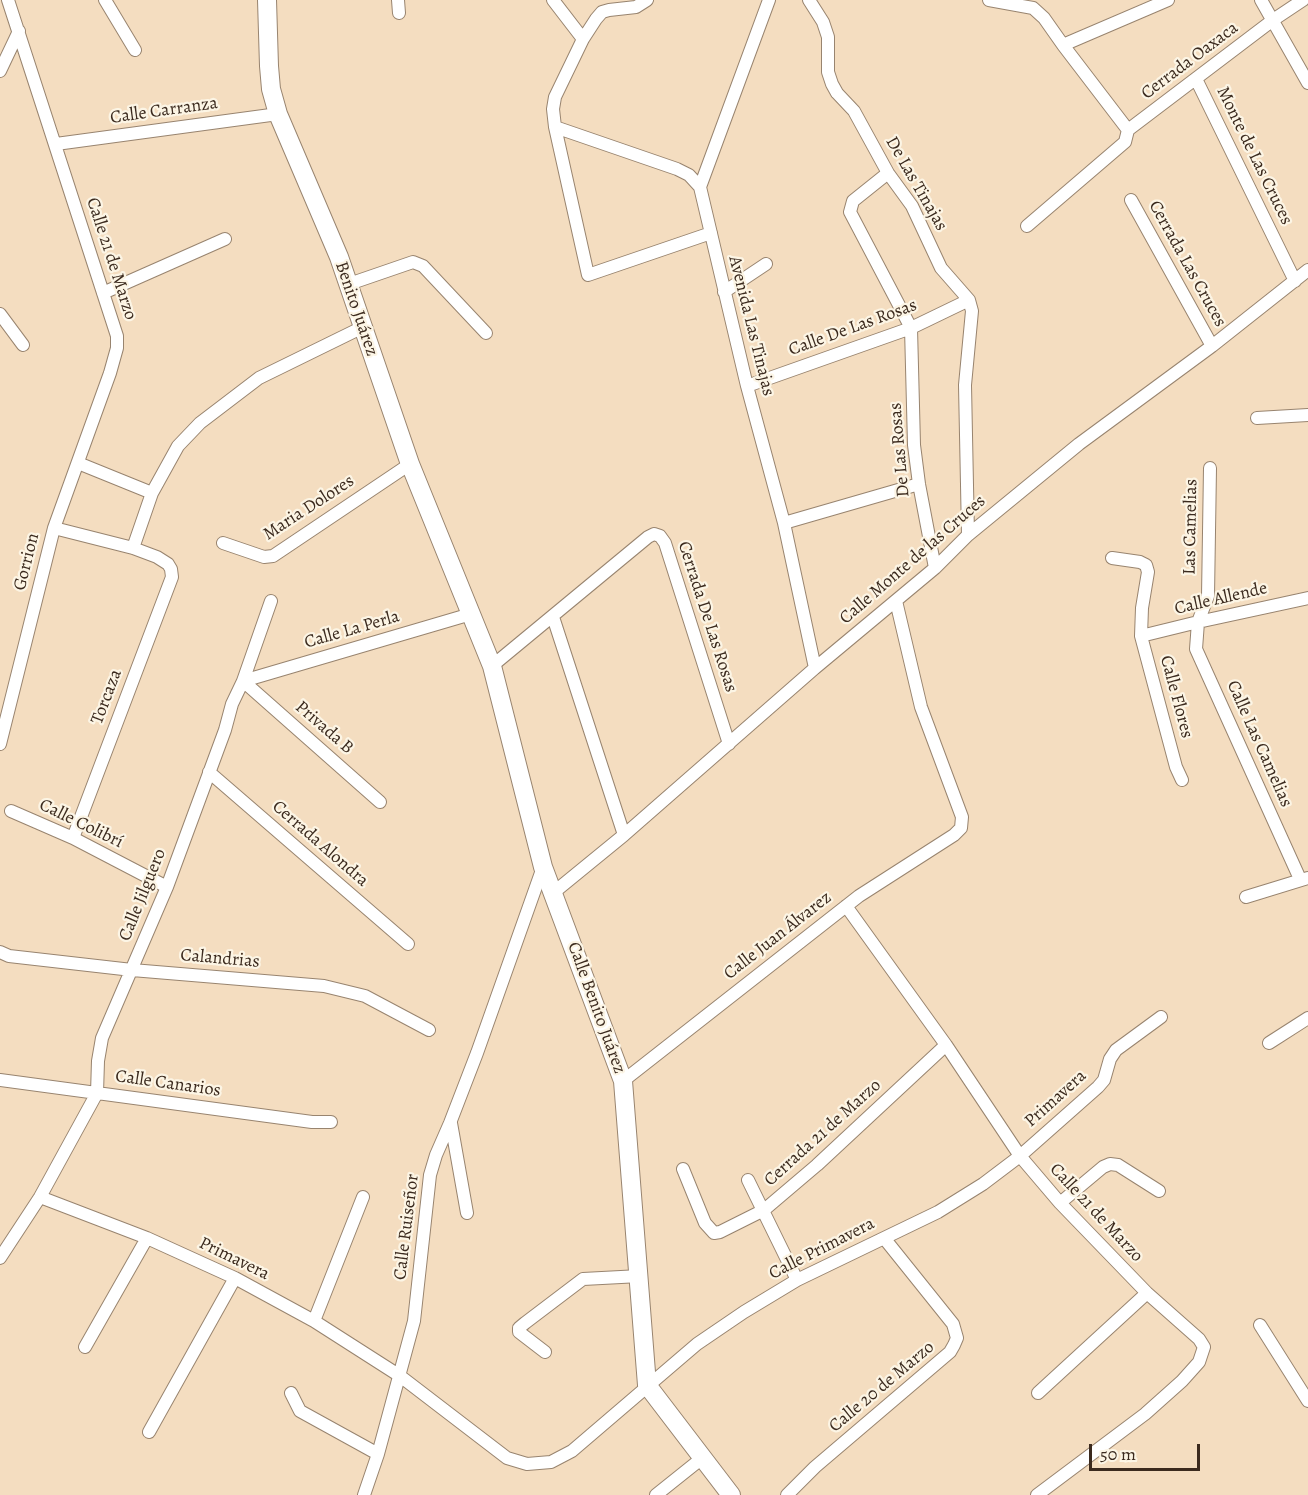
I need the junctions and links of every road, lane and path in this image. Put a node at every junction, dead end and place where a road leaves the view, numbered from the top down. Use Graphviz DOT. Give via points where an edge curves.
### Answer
graph roads {
  1 [pos="8,0"];
  2 [pos="105,0"];
  3 [pos="267,0"];
  4 [pos="553,0"];
  5 [pos="647,0"];
  6 [pos="769,0"];
  7 [pos="809,0"];
  8 [pos="989,0"];
  9 [pos="1168,0"];
  10 [pos="1261,0"];
  11 [pos="1304,0"];
  12 [pos="1273,20"];
  13 [pos="19,31"];
  14 [pos="583,39"];
  15 [pos="1063,45"];
  16 [pos="135,50"];
  17 [pos="0,70"];
  18 [pos="1196,78"];
  19 [pos="1308,83"];
  20 [pos="278,114"];
  21 [pos="555,127"];
  22 [pos="1128,130"];
  23 [pos="56,144"];
  24 [pos="888,173"];
  25 [pos="700,187"];
  26 [pos="1131,200"];
  27 [pos="1027,226"];
  28 [pos="711,233"];
  29 [pos="225,239"];
  30 [pos="766,264"];
  31 [pos="1308,270"];
  32 [pos="1295,281"];
  33 [pos="349,284"];
  34 [pos="724,292"];
  35 [pos="103,293"];
  36 [pos="969,300"];
  37 [pos="0,314"];
  38 [pos="363,327"];
  39 [pos="911,328"];
  40 [pos="486,333"];
  41 [pos="23,345"];
  42 [pos="1212,346"];
  43 [pos="747,386"];
  44 [pos="1308,415"];
  45 [pos="1257,418"];
  46 [pos="78,463"];
  47 [pos="410,464"];
  48 [pos="1210,468"];
  49 [pos="919,484"];
  50 [pos="152,493"];
  51 [pos="784,523"];
  52 [pos="54,528"];
  53 [pos="968,535"];
  54 [pos="223,543"];
  55 [pos="134,548"];
  56 [pos="1112,558"];
  57 [pos="935,568"];
  58 [pos="1308,598"];
  59 [pos="271,601"];
  60 [pos="896,601"];
  61 [pos="471,614"];
  62 [pos="554,617"];
  63 [pos="1198,622"];
  64 [pos="1141,636"];
  65 [pos="492,666"];
  66 [pos="815,668"];
  67 [pos="243,681"];
  68 [pos="0,744"];
  69 [pos="729,744"];
  70 [pos="209,772"];
  71 [pos="1182,780"];
  72 [pos="380,802"];
  73 [pos="11,811"];
  74 [pos="624,835"];
  75 [pos="73,838"];
  76 [pos="543,867"];
  77 [pos="1304,879"];
  78 [pos="167,887"];
  79 [pos="553,893"];
  80 [pos="1246,897"];
  81 [pos="846,906"];
  82 [pos="408,944"];
  83 [pos="0,952"];
  84 [pos="132,970"];
  85 [pos="1161,1017"];
  86 [pos="1308,1018"];
  87 [pos="429,1030"];
  88 [pos="1269,1043"];
  89 [pos="946,1045"];
  90 [pos="0,1080"];
  91 [pos="623,1081"];
  92 [pos="97,1092"];
  93 [pos="331,1122"];
  94 [pos="450,1123"];
  95 [pos="1020,1156"];
  96 [pos="683,1169"];
  97 [pos="748,1180"];
  98 [pos="1159,1191"];
  99 [pos="40,1197"];
  100 [pos="363,1197"];
  101 [pos="1060,1203"];
  102 [pos="764,1210"];
  103 [pos="467,1213"];
  104 [pos="147,1238"];
  105 [pos="884,1238"];
  106 [pos="0,1258"];
  107 [pos="640,1276"];
  108 [pos="235,1278"];
  109 [pos="797,1280"];
  110 [pos="1147,1293"];
  111 [pos="314,1321"];
  112 [pos="1260,1325"];
  113 [pos="85,1347"];
  114 [pos="545,1352"];
  115 [pos="400,1376"];
  116 [pos="647,1385"];
  117 [pos="291,1393"];
  118 [pos="1038,1393"];
  119 [pos="1308,1401"];
  120 [pos="149,1432"];
  121 [pos="378,1454"];
  122 [pos="701,1459"];
  123 [pos="364,1495"];
  124 [pos="656,1495"];
  125 [pos="731,1495"];
  126 [pos="787,1495"];
  127 [pos="1037,1495"];
  1 -- 13 [label="street, Calle 21 de Marzo"];
  2 -- 16 [label="street"];
  3 -- 20 [label="street, Benito Juárez" via="271,89"];
  4 -- 14 [label="street"];
  5 -- 14 [label="street" via="636,7 602,12"];
  6 -- 25 [label="street"];
  7 -- 24 [label="street, De Las Tinajas" via="828,37 832,84 854,111"];
  8 -- 15 [label="street" via="1033,8"];
  9 -- 15 [label="street"];
  10 -- 12 [label="street"];
  11 -- 12 [label="street, Cerrada Oaxaca"];
  12 -- 18 [label="street, Cerrada Oaxaca"];
  12 -- 19 [label="street"];
  13 -- 17 [label="street"];
  13 -- 23 [label="street, Calle 21 de Marzo"];
  14 -- 21 [label="street" via="555,97"];
  15 -- 22 [label="street"];
  18 -- 22 [label="street, Cerrada Oaxaca"];
  18 -- 32 [label="street, Monte de Las Cruces"];
  20 -- 23 [label="street, Calle Carranza"];
  20 -- 33 [label="street, Benito Juárez"];
  21 -- 25 [label="street" via="677,169"];
  21 -- 28 [label="street" via="588,275"];
  22 -- 27 [label="street" via="1125,142"];
  23 -- 35 [label="street, Calle 21 de Marzo"];
  24 -- 36 [label="street, De Las Tinajas" via="912,206 941,268"];
  24 -- 39 [label="street" via="850,206 852,218"];
  25 -- 28 [label="street, Avenida Las Tinajas"];
  26 -- 42 [label="street, Cerrada Las Cruces"];
  28 -- 34 [label="street, Avenida Las Tinajas"];
  29 -- 35 [label="street"];
  30 -- 34 [label="street"];
  31 -- 32 [label="street, Calle Monte de las Cruces"];
  32 -- 42 [label="street, Calle Monte de las Cruces"];
  33 -- 38 [label="street, Benito Juárez"];
  33 -- 40 [label="street" via="413,262 423,266"];
  34 -- 43 [label="street, Avenida Las Tinajas"];
  35 -- 46 [label="street, Calle 21 de Marzo" via="117,348"];
  36 -- 39 [label="street, Calle De Las Rosas"];
  36 -- 53 [label="street" via="972,311 965,385"];
  37 -- 41 [label="street"];
  38 -- 47 [label="street, Benito Juárez"];
  38 -- 50 [label="street" via="259,378 226,402 178,446"];
  39 -- 43 [label="street, Calle De Las Rosas"];
  39 -- 49 [label="street, De Las Rosas" via="914,446"];
  42 -- 53 [label="street, Calle Monte de las Cruces" via="1079,444"];
  43 -- 51 [label="street, Avenida Las Tinajas"];
  44 -- 45 [label="street"];
  46 -- 50 [label="street"];
  46 -- 52 [label="street, Calle 21 de Marzo"];
  47 -- 54 [label="street, Maria Dolores" via="273,556 264,557"];
  47 -- 61 [label="street, Benito Juárez"];
  48 -- 63 [label="street, Las Camelias" via="1208,596"];
  49 -- 51 [label="street"];
  49 -- 57 [label="street, De Las Rosas"];
  50 -- 55 [label="street"];
  51 -- 66 [label="street, Avenida Las Tinajas"];
  52 -- 55 [label="street"];
  52 -- 68 [label="street, Gorrion"];
  53 -- 57 [label="street, Calle Monte de las Cruces"];
  55 -- 75 [label="street, Torcaza" via="168,564 172,577"];
  56 -- 64 [label="street" via="1146,566"];
  57 -- 60 [label="street, Calle Monte de las Cruces"];
  58 -- 63 [label="street, Calle Allende"];
  59 -- 67 [label="street, Calle Jilguero"];
  60 -- 66 [label="street, Calle Monte de las Cruces"];
  60 -- 81 [label="street, Calle Juan Álvarez" via="921,707 962,818 961,828"];
  61 -- 65 [label="street, Calle Benito Juárez"];
  61 -- 67 [label="street, Calle La Perla"];
  62 -- 65 [label="street, Cerrada De Las Rosas"];
  62 -- 69 [label="street, Cerrada De Las Rosas" via="648,537 660,536"];
  62 -- 74 [label="street"];
  63 -- 64 [label="street, Calle Allende"];
  63 -- 77 [label="street, Calle Las Camelias" via="1196,649"];
  64 -- 71 [label="street, Calle Flores"];
  65 -- 76 [label="street, Calle Benito Juárez"];
  66 -- 69 [label="street, Calle Monte de las Cruces"];
  67 -- 70 [label="street, Calle Jilguero"];
  67 -- 72 [label="street, Privada B"];
  69 -- 74 [label="street, Calle Monte de las Cruces"];
  70 -- 78 [label="street, Calle Jilguero"];
  70 -- 82 [label="street, Cerrada Alondra"];
  73 -- 75 [label="street, Calle Colibrí"];
  74 -- 79 [label="street, Calle Monte de las Cruces"];
  75 -- 78 [label="street, Calle Colibrí"];
  76 -- 79 [label="street, Calle Benito Juárez"];
  76 -- 94 [label="street, Calle Ruiseñor"];
  77 -- 80 [label="street"];
  78 -- 84 [label="street, Calle Jilguero"];
  79 -- 91 [label="street, Calle Benito Juárez"];
  81 -- 89 [label="street, Calle 21 de Marzo"];
  81 -- 91 [label="street, Calle Juan Álvarez"];
  83 -- 84 [label="street, Calandrias"];
  84 -- 87 [label="street, Calandrias" via="324,986 365,996"];
  84 -- 92 [label="street, Calle Jilguero" via="102,1038"];
  85 -- 95 [label="street, Primavera" via="1116,1050 1098,1087"];
  86 -- 88 [label="street"];
  89 -- 95 [label="street, Calle 21 de Marzo"];
  89 -- 102 [label="street, Cerrada 21 de Marzo"];
  90 -- 92 [label="street, Calle Canarios"];
  91 -- 107 [label="street, Calle Benito Juárez"];
  92 -- 93 [label="street, Calle Canarios"];
  92 -- 99 [label="street, Calle Jilguero"];
  94 -- 103 [label="street"];
  94 -- 115 [label="street, Calle Ruiseñor" via="430,1175 414,1321"];
  95 -- 101 [label="street, Calle 21 de Marzo"];
  95 -- 105 [label="street, Calle Primavera" via="938,1212"];
  96 -- 102 [label="street, Cerrada 21 de Marzo" via="705,1223 714,1233"];
  97 -- 102 [label="street"];
  98 -- 101 [label="street" via="1110,1164"];
  99 -- 104 [label="street, Primavera"];
  99 -- 106 [label="street"];
  100 -- 111 [label="street"];
  101 -- 110 [label="street, Calle 21 de Marzo"];
  102 -- 109 [label="street"];
  104 -- 108 [label="street, Primavera"];
  104 -- 113 [label="street"];
  105 -- 109 [label="street, Calle Primavera"];
  105 -- 126 [label="street, Calle 20 de Marzo" via="953,1324 957,1338 954,1346"];
  107 -- 114 [label="street" via="583,1279 519,1328"];
  107 -- 116 [label="street, Calle Benito Juárez"];
  108 -- 111 [label="street, Primavera"];
  108 -- 120 [label="street"];
  109 -- 116 [label="street, Calle Primavera" via="697,1344"];
  110 -- 118 [label="street"];
  110 -- 127 [label="street, Calle 21 de Marzo" via="1199,1339 1204,1351 1199,1362 1145,1414"];
  111 -- 115 [label="street, Primavera"];
  112 -- 119 [label="street"];
  115 -- 116 [label="street, Calle Primavera" via="485,1443 507,1458 527,1464 551,1462 572,1451"];
  115 -- 121 [label="street, Calle Ruiseñor"];
  116 -- 122 [label="street"];
  117 -- 121 [label="street" via="300,1411"];
  121 -- 123 [label="street, Calle Ruiseñor"];
  122 -- 124 [label="street"];
  122 -- 125 [label="street"];
}
